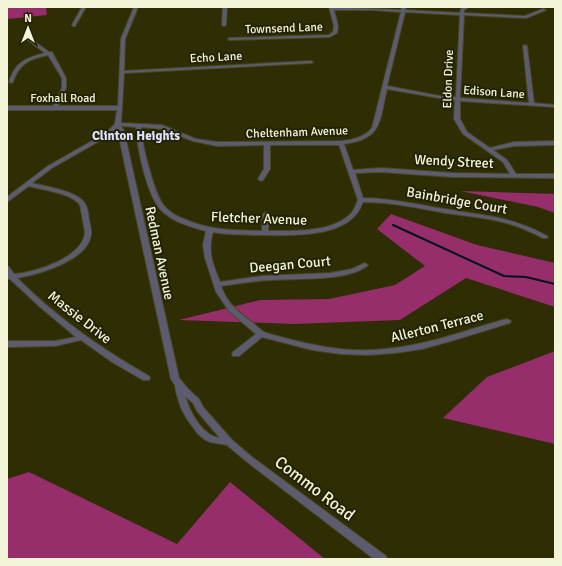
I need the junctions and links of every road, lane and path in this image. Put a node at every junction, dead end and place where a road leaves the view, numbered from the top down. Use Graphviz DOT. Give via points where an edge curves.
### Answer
graph roads {
  1 [pos="84,7"];
  2 [pos="136,7"];
  3 [pos="225,7"];
  4 [pos="466,7"];
  5 [pos="331,8"];
  6 [pos="403,9"];
  7 [pos="544,10"];
  8 [pos="462,15"];
  9 [pos="74,25"];
  10 [pos="224,25"];
  11 [pos="27,38"];
  12 [pos="230,39"];
  13 [pos="525,46"];
  14 [pos="50,53"];
  15 [pos="311,62"];
  16 [pos="122,72"];
  17 [pos="10,82"];
  18 [pos="385,87"];
  19 [pos="457,99"];
  20 [pos="532,105"];
  21 [pos="555,106"];
  22 [pos="7,108"];
  23 [pos="55,108"];
  24 [pos="120,108"];
  25 [pos="118,124"];
  26 [pos="138,125"];
  27 [pos="341,143"];
  28 [pos="555,143"];
  29 [pos="267,144"];
  30 [pos="488,150"];
  31 [pos="352,172"];
  32 [pos="514,176"];
  33 [pos="555,176"];
  34 [pos="261,179"];
  35 [pos="28,184"];
  36 [pos="9,197"];
  37 [pos="361,200"];
  38 [pos="266,214"];
  39 [pos="210,230"];
  40 [pos="265,233"];
  41 [pos="545,237"];
  42 [pos="365,265"];
  43 [pos="7,268"];
  44 [pos="10,277"];
  45 [pos="217,285"];
  46 [pos="507,321"];
  47 [pos="261,334"];
  48 [pos="83,337"];
  49 [pos="7,344"];
  50 [pos="236,354"];
  51 [pos="146,378"];
  52 [pos="179,385"];
  53 [pos="229,442"];
  54 [pos="382,559"];
  1 -- 9 [label="street"];
  2 -- 16 [label="street" via="123,39"];
  3 -- 10 [label="street"];
  4 -- 8 [label="street, Eldon Drive" via="462,10"];
  5 -- 6 [label="street"];
  5 -- 12 [label="street, Townsend Lane" via="336,28 335,33 330,36"];
  6 -- 8 [label="street"];
  6 -- 18 [label="street, Cheltenham Avenue"];
  7 -- 8 [label="street" via="526,17"];
  8 -- 19 [label="street, Eldon Drive"];
  11 -- 14 [label="street"];
  13 -- 20 [label="street"];
  14 -- 17 [label="street" via="18,66"];
  14 -- 23 [label="street" via="65,80"];
  15 -- 16 [label="street, Echo Lane"];
  16 -- 24 [label="street"];
  18 -- 19 [label="street, Edison Lane"];
  18 -- 27 [label="street, Cheltenham Avenue" via="374,130 358,139"];
  19 -- 20 [label="street, Edison Lane"];
  19 -- 30 [label="street, Eldon Drive" via="457,119 460,126 470,138"];
  20 -- 21 [label="street, Edison Lane"];
  22 -- 23 [label="street, Foxhall Road"];
  23 -- 24 [label="street, Foxhall Road"];
  24 -- 25 [label="street"];
  25 -- 26 [label="street, Cheltenham Avenue"];
  25 -- 35 [label="street" via="108,134 56,163"];
  25 -- 52 [label="street, Redman Avenue" via="173,373"];
  26 -- 29 [label="street, Cheltenham Avenue" via="167,128 206,143"];
  26 -- 39 [label="street, Fletcher Avenue" via="144,156 159,204 179,220"];
  27 -- 29 [label="street, Cheltenham Avenue"];
  27 -- 31 [label="street"];
  28 -- 30 [label="street" via="514,144"];
  29 -- 34 [label="street" via="267,169"];
  30 -- 32 [label="street, Eldon Drive" via="505,161"];
  31 -- 32 [label="street, Wendy Street" via="381,170"];
  31 -- 37 [label="street"];
  32 -- 33 [label="street, Wendy Street"];
  35 -- 36 [label="street"];
  35 -- 44 [label="street" via="65,194 80,202 89,235 73,256 46,268"];
  37 -- 40 [label="street, Fletcher Avenue" via="353,214 334,226 308,233"];
  37 -- 41 [label="street, Bainbridge Court" via="389,200 447,211 488,215 514,222"];
  38 -- 40 [label="street"];
  39 -- 40 [label="street, Fletcher Avenue"];
  39 -- 45 [label="street, Allerton Terrace" via="206,240 206,251"];
  42 -- 45 [label="street, Deegan Court" via="321,277 269,278"];
  43 -- 44 [label="street, Massie Drive"];
  44 -- 48 [label="street, Massie Drive"];
  45 -- 47 [label="street, Allerton Terrace" via="220,296 232,311"];
  46 -- 47 [label="street, Allerton Terrace" via="437,343 367,354 313,348"];
  47 -- 50 [label="street"];
  48 -- 49 [label="street" via="61,343"];
  48 -- 51 [label="street, Massie Drive"];
  52 -- 53 [label="street, Commo Road" via="198,406 206,409 224,430"];
  52 -- 53 [label="street" via="187,412 196,416 212,440"];
  53 -- 54 [label="street, Commo Road"];
}
